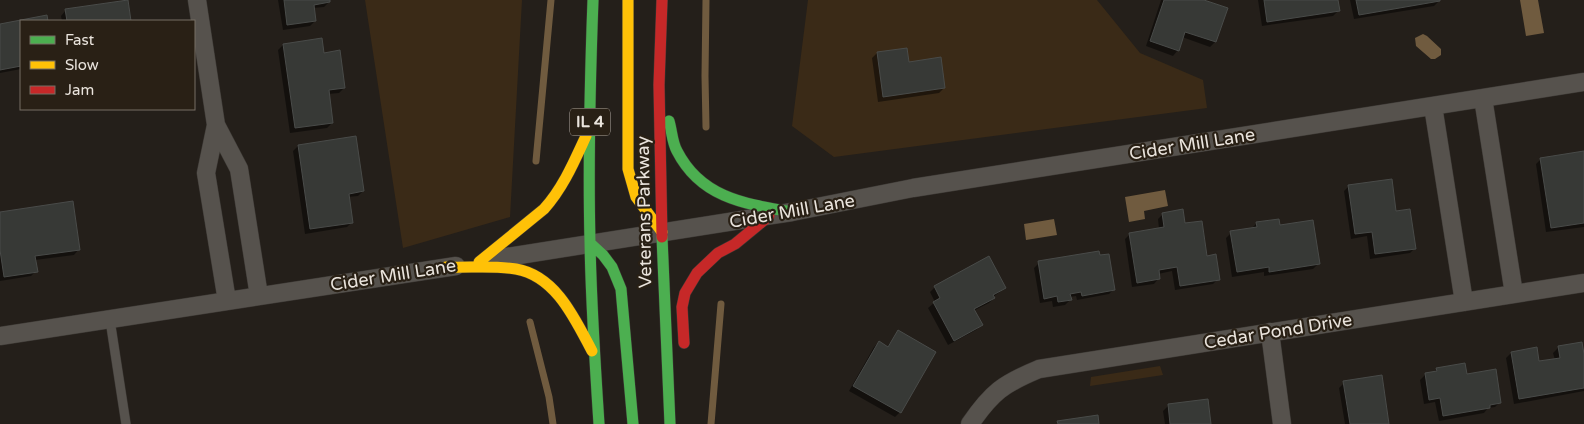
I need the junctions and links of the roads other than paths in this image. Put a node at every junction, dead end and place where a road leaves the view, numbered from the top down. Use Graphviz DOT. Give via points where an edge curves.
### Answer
graph roads {
  1 [pos="197,0"];
  2 [pos="593,0"];
  3 [pos="628,0"];
  4 [pos="662,0"];
  5 [pos="1584,82"];
  6 [pos="659,85"];
  7 [pos="1483,98"];
  8 [pos="1433,106"];
  9 [pos="216,125"];
  10 [pos="589,128"];
  11 [pos="792,212"];
  12 [pos="769,216"];
  13 [pos="662,232"];
  14 [pos="590,244"];
  15 [pos="479,262"];
  16 [pos="446,268"];
  17 [pos="1584,283"];
  18 [pos="1514,294"];
  19 [pos="259,296"];
  20 [pos="227,301"];
  21 [pos="1464,302"];
  22 [pos="110,320"];
  23 [pos="1270,332"];
  24 [pos="0,336"];
  25 [pos="684,355"];
  26 [pos="595,356"];
  27 [pos="126,424"];
  28 [pos="599,424"];
  29 [pos="633,424"];
  30 [pos="670,424"];
  31 [pos="970,424"];
  32 [pos="1282,424"];
  1 -- 9 [label="street"];
  2 -- 10 [label="highway, IL 4"];
  3 -- 13 [label="highway" via="628,169 637,200"];
  4 -- 6 [label="highway, Veterans Parkway"];
  5 -- 7 [label="street, Cider Mill Lane"];
  6 -- 11 [label="highway" via="677,152 701,181 726,198"];
  6 -- 13 [label="highway, Veterans Parkway"];
  7 -- 8 [label="street, Cider Mill Lane"];
  7 -- 18 [label="street"];
  8 -- 11 [label="street, Cider Mill Lane" via="913,188"];
  8 -- 21 [label="street"];
  9 -- 19 [label="street" via="239,169"];
  9 -- 20 [label="street" via="206,173"];
  10 -- 14 [label="highway, IL 4"];
  10 -- 15 [label="highway" via="554,199"];
  11 -- 12 [label="street, Cider Mill Lane"];
  12 -- 13 [label="street, Cider Mill Lane"];
  12 -- 25 [label="highway" via="707,262 685,293 682,307"];
  13 -- 14 [label="street, Cider Mill Lane"];
  13 -- 30 [label="highway, Veterans Parkway"];
  14 -- 15 [label="street, Cider Mill Lane"];
  14 -- 26 [label="highway, IL 4"];
  14 -- 29 [label="highway" via="610,263 620,285"];
  15 -- 16 [label="street, Cider Mill Lane"];
  16 -- 19 [label="street, Cider Mill Lane"];
  16 -- 26 [label="highway" via="518,269 533,275 556,291"];
  17 -- 18 [label="street, Cedar Pond Drive"];
  18 -- 21 [label="street, Cedar Pond Drive"];
  19 -- 20 [label="street, Cider Mill Lane"];
  20 -- 22 [label="street, Cider Mill Lane"];
  21 -- 23 [label="street, Cedar Pond Drive"];
  22 -- 24 [label="street, Cider Mill Lane"];
  22 -- 27 [label="lane"];
  23 -- 31 [label="street, Cedar Pond Drive" via="1039,369 998,390"];
  23 -- 32 [label="street"];
  26 -- 28 [label="highway, IL 4"];
}
